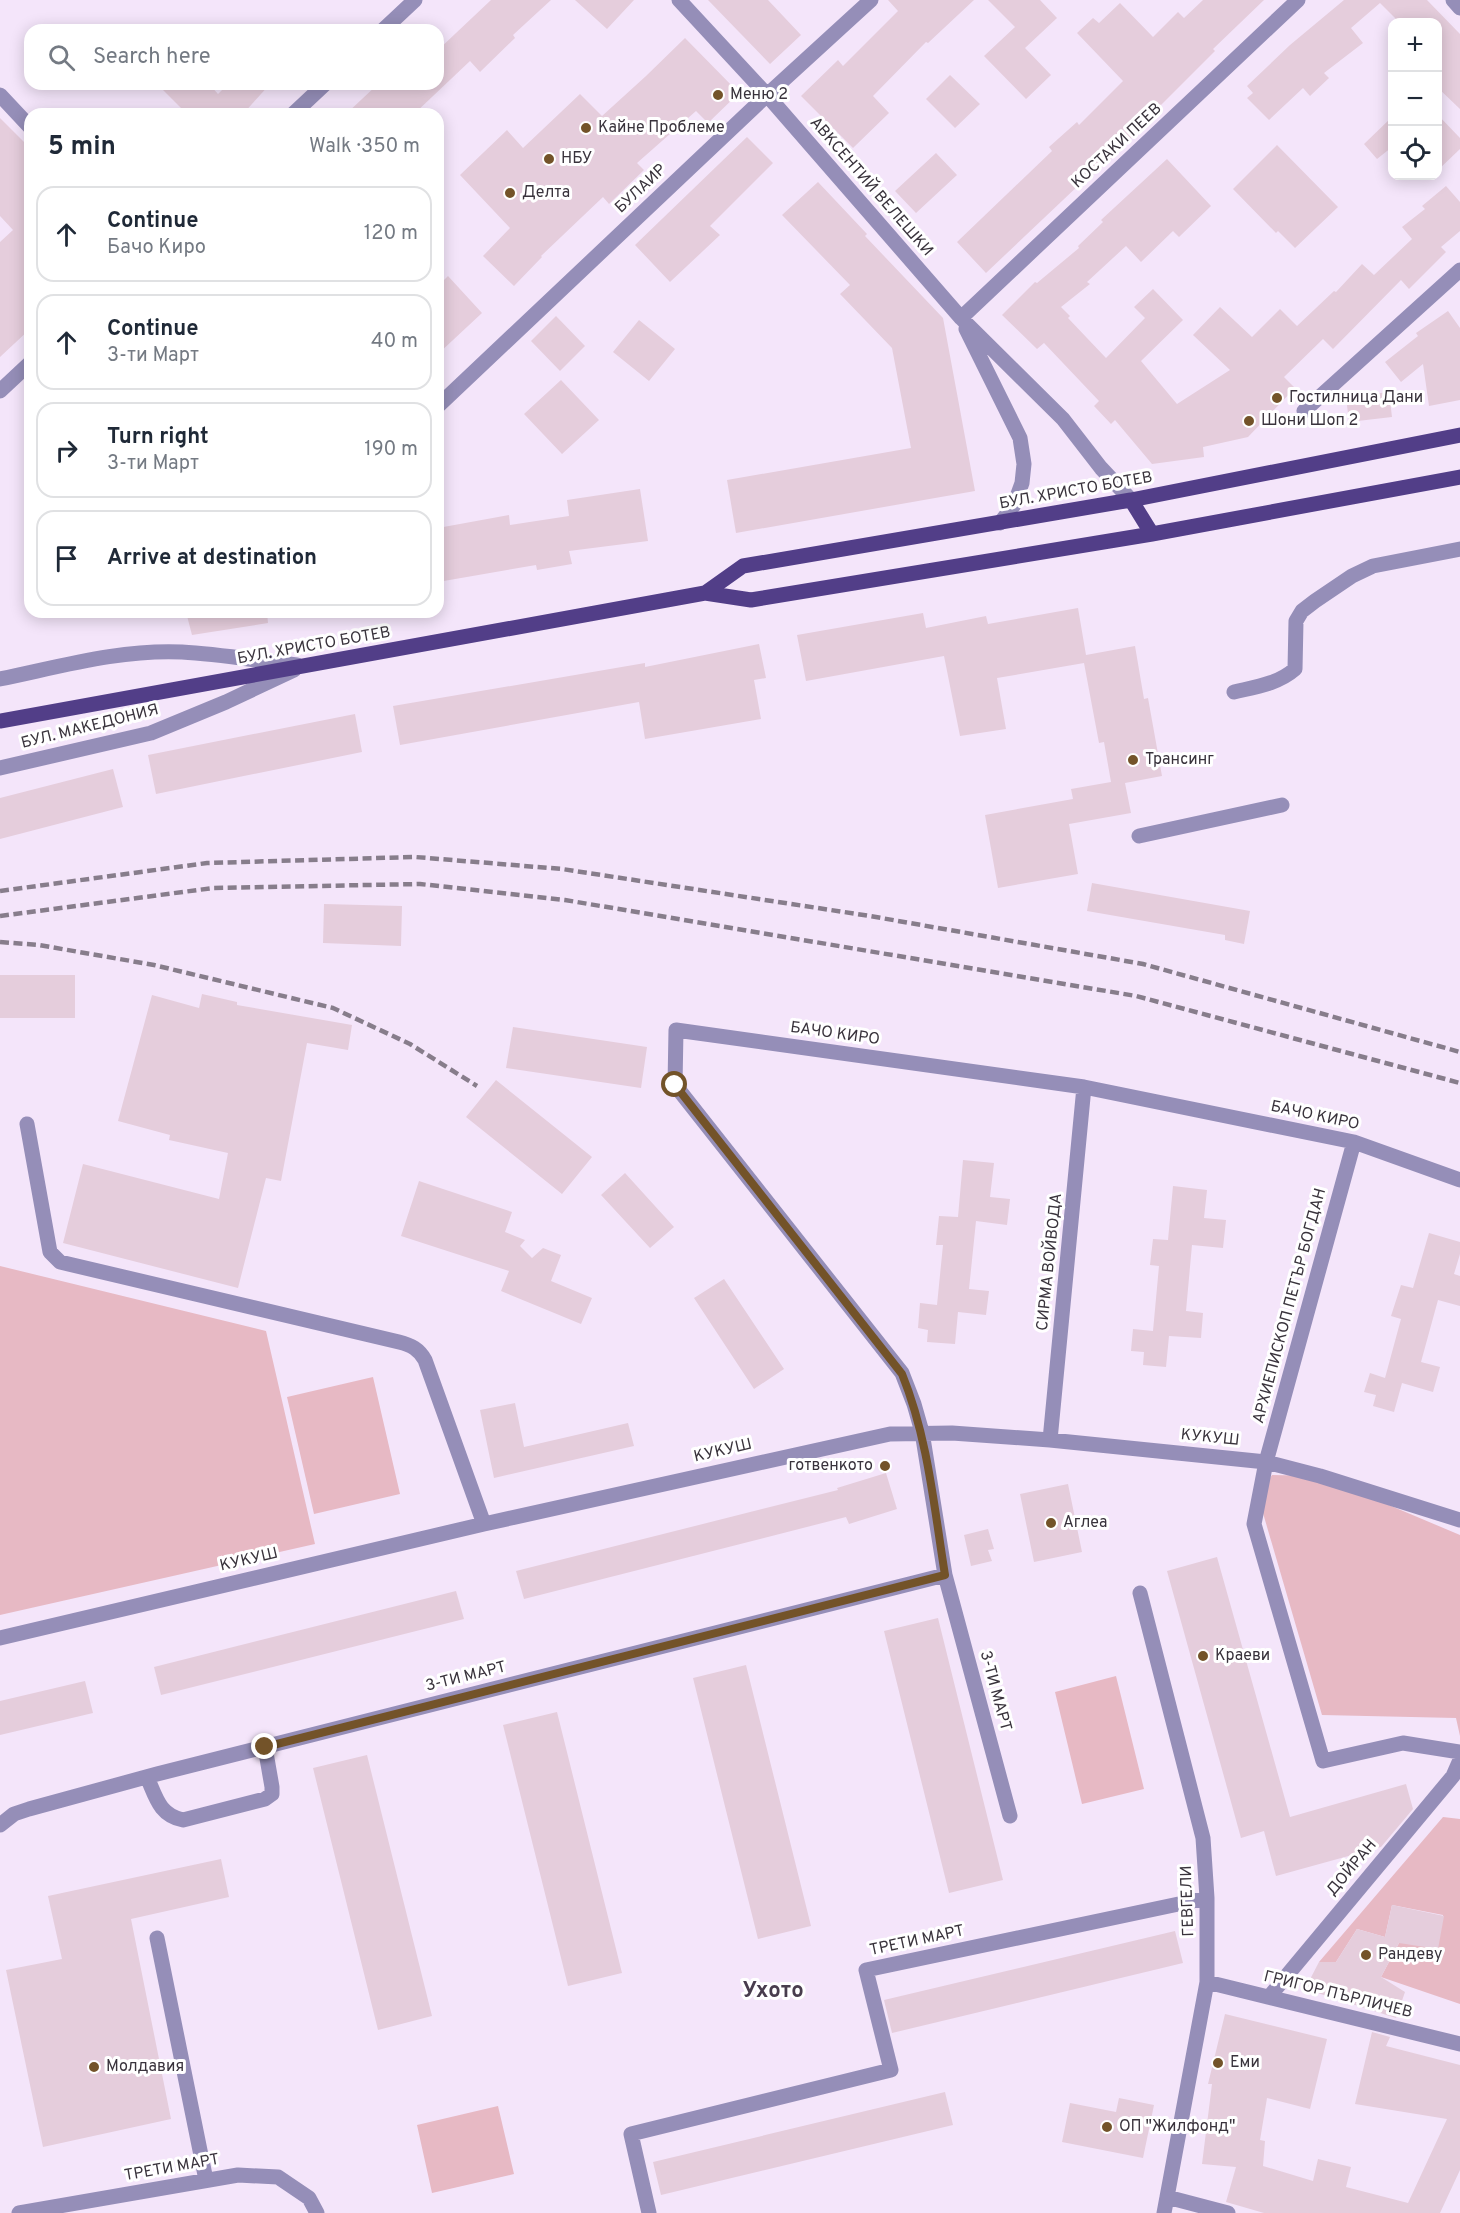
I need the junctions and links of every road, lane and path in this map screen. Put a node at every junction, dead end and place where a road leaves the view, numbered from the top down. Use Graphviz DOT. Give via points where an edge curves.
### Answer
graph roads {
  1 [pos="415,0"];
  2 [pos="679,0"];
  3 [pos="871,0"];
  4 [pos="1298,0"];
  5 [pos="1453,0"];
  6 [pos="1460,8"];
  7 [pos="389,24"];
  8 [pos="319,90"];
  9 [pos="0,95"];
  10 [pos="767,95"];
  11 [pos="299,108"];
  12 [pos="24,121"];
  13 [pos="1460,270"];
  14 [pos="961,318"];
  15 [pos="24,369"];
  16 [pos="0,391"];
  17 [pos="444,400"];
  18 [pos="1304,411"];
  19 [pos="1460,435"];
  20 [pos="1460,477"];
  21 [pos="1131,500"];
  22 [pos="1000,523"];
  23 [pos="1152,534"];
  24 [pos="1460,549"];
  25 [pos="705,593"];
  26 [pos="303,666"];
  27 [pos="0,679"];
  28 [pos="1234,692"];
  29 [pos="0,721"];
  30 [pos="0,768"];
  31 [pos="1282,806"];
  32 [pos="1139,836"];
  33 [pos="1084,1087"];
  34 [pos="27,1124"];
  35 [pos="1354,1142"];
  36 [pos="1460,1180"];
  37 [pos="922,1432"];
  38 [pos="1050,1440"];
  39 [pos="1266,1462"];
  40 [pos="1460,1520"];
  41 [pos="484,1524"];
  42 [pos="945,1575"];
  43 [pos="1140,1593"];
  44 [pos="0,1638"];
  45 [pos="265,1747"];
  46 [pos="1460,1752"];
  47 [pos="1460,1760"];
  48 [pos="147,1777"];
  49 [pos="1456,1780"];
  50 [pos="1010,1816"];
  51 [pos="0,1825"];
  52 [pos="1207,1898"];
  53 [pos="157,1938"];
  54 [pos="1207,1982"];
  55 [pos="1269,1997"];
  56 [pos="1460,2044"];
  57 [pos="206,2180"];
  58 [pos="1167,2197"];
  59 [pos="19,2213"];
  60 [pos="317,2213"];
  61 [pos="649,2213"];
  62 [pos="1164,2213"];
  63 [pos="1228,2213"];
  1 -- 7 [label="street"];
  2 -- 10 [label="street, АВКСЕНТИЙ ВЕЛЕШКИ"];
  3 -- 10 [label="street, БУЛАИР"];
  4 -- 14 [label="street, КОСТАКИ ПЕЕВ"];
  5 -- 6 [label="street"];
  8 -- 11 [label="street"];
  9 -- 12 [label="street"];
  10 -- 14 [label="street, АВКСЕНТИЙ ВЕЛЕШКИ"];
  10 -- 17 [label="street, БУЛАИР"];
  13 -- 18 [label="street"];
  14 -- 21 [label="street, АВКСЕНТИЙ ВЕЛЕШКИ" via="1063,419"];
  14 -- 22 [label="street, АВКСЕНТИЙ ВЕЛЕШКИ" via="1020,438 1022,483 1014,505"];
  15 -- 16 [label="street"];
  19 -- 21 [label="main road, БУЛ. ХРИСТО БОТЕВ"];
  20 -- 23 [label="main road, БУЛ. ХРИСТО БОТЕВ"];
  21 -- 22 [label="main road, БУЛ. ХРИСТО БОТЕВ"];
  21 -- 23 [label="main road"];
  22 -- 25 [label="main road, БУЛ. ХРИСТО БОТЕВ" via="743,566"];
  23 -- 25 [label="main road, БУЛ. ХРИСТО БОТЕВ" via="751,600"];
  24 -- 28 [label="street" via="1373,566 1352,576 1302,611 1296,621 1295,669 1277,681"];
  25 -- 26 [label="main road, БУЛ. ХРИСТО БОТЕВ"];
  26 -- 27 [label="street" via="182,652 148,653"];
  26 -- 29 [label="main road, БУЛ. ХРИСТО БОТЕВ"];
  26 -- 30 [label="street, БУЛ. МАКЕДОНИЯ" via="151,733"];
  31 -- 32 [label="street"];
  33 -- 35 [label="street, БАЧО КИРО"];
  33 -- 37 [label="street, БАЧО КИРО" via="676,1030 675,1085 902,1374"];
  33 -- 38 [label="street, СИРМА ВОЙВОДА"];
  34 -- 41 [label="street" via="50,1252 60,1262 408,1344 421,1353"];
  35 -- 36 [label="street, БАЧО КИРО"];
  35 -- 39 [label="street, АРХИЕПИСКОП ПЕТЪР БОГДАН"];
  37 -- 38 [label="street, КУКУШ"];
  37 -- 41 [label="street, КУКУШ" via="843,1443"];
  37 -- 42 [label="street, 3-ТИ МАРТ"];
  38 -- 39 [label="street, КУКУШ"];
  39 -- 40 [label="street, КУКУШ"];
  39 -- 46 [label="street, АРХИЕПИСКОП ПЕТЪР БОГДАН" via="1254,1524 1323,1761 1403,1743"];
  41 -- 44 [label="street, КУКУШ"];
  42 -- 45 [label="street, 3-ТИ МАРТ"];
  42 -- 50 [label="street, 3-ТИ МАРТ"];
  43 -- 52 [label="street, ГЕВГЕЛИ" via="1203,1838"];
  45 -- 48 [label="street, 3-ТИ МАРТ"];
  45 -- 48 [label="street" via="272,1794 183,1820 170,1818 163,1811"];
  47 -- 49 [label="street, ДОЙРАН"];
  48 -- 51 [label="street, 3-ТИ МАРТ" via="29,1809"];
  49 -- 55 [label="street, ДОЙРАН"];
  52 -- 54 [label="street, ГЕВГЕЛИ"];
  52 -- 61 [label="street, ТРЕТИ МАРТ" via="866,1970 891,2070 631,2133"];
  53 -- 57 [label="street"];
  54 -- 55 [label="street, ГРИГОР ПЪРЛИЧЕВ"];
  54 -- 58 [label="street, ГЕВГЕЛИ"];
  55 -- 56 [label="street, ГРИГОР ПЪРЛИЧЕВ"];
  57 -- 59 [label="street, ТРЕТИ МАРТ"];
  57 -- 60 [label="street, ТРЕТИ МАРТ" via="238,2175 278,2177 309,2198"];
  58 -- 62 [label="street, ГЕВГЕЛИ"];
  58 -- 63 [label="street"];
}
